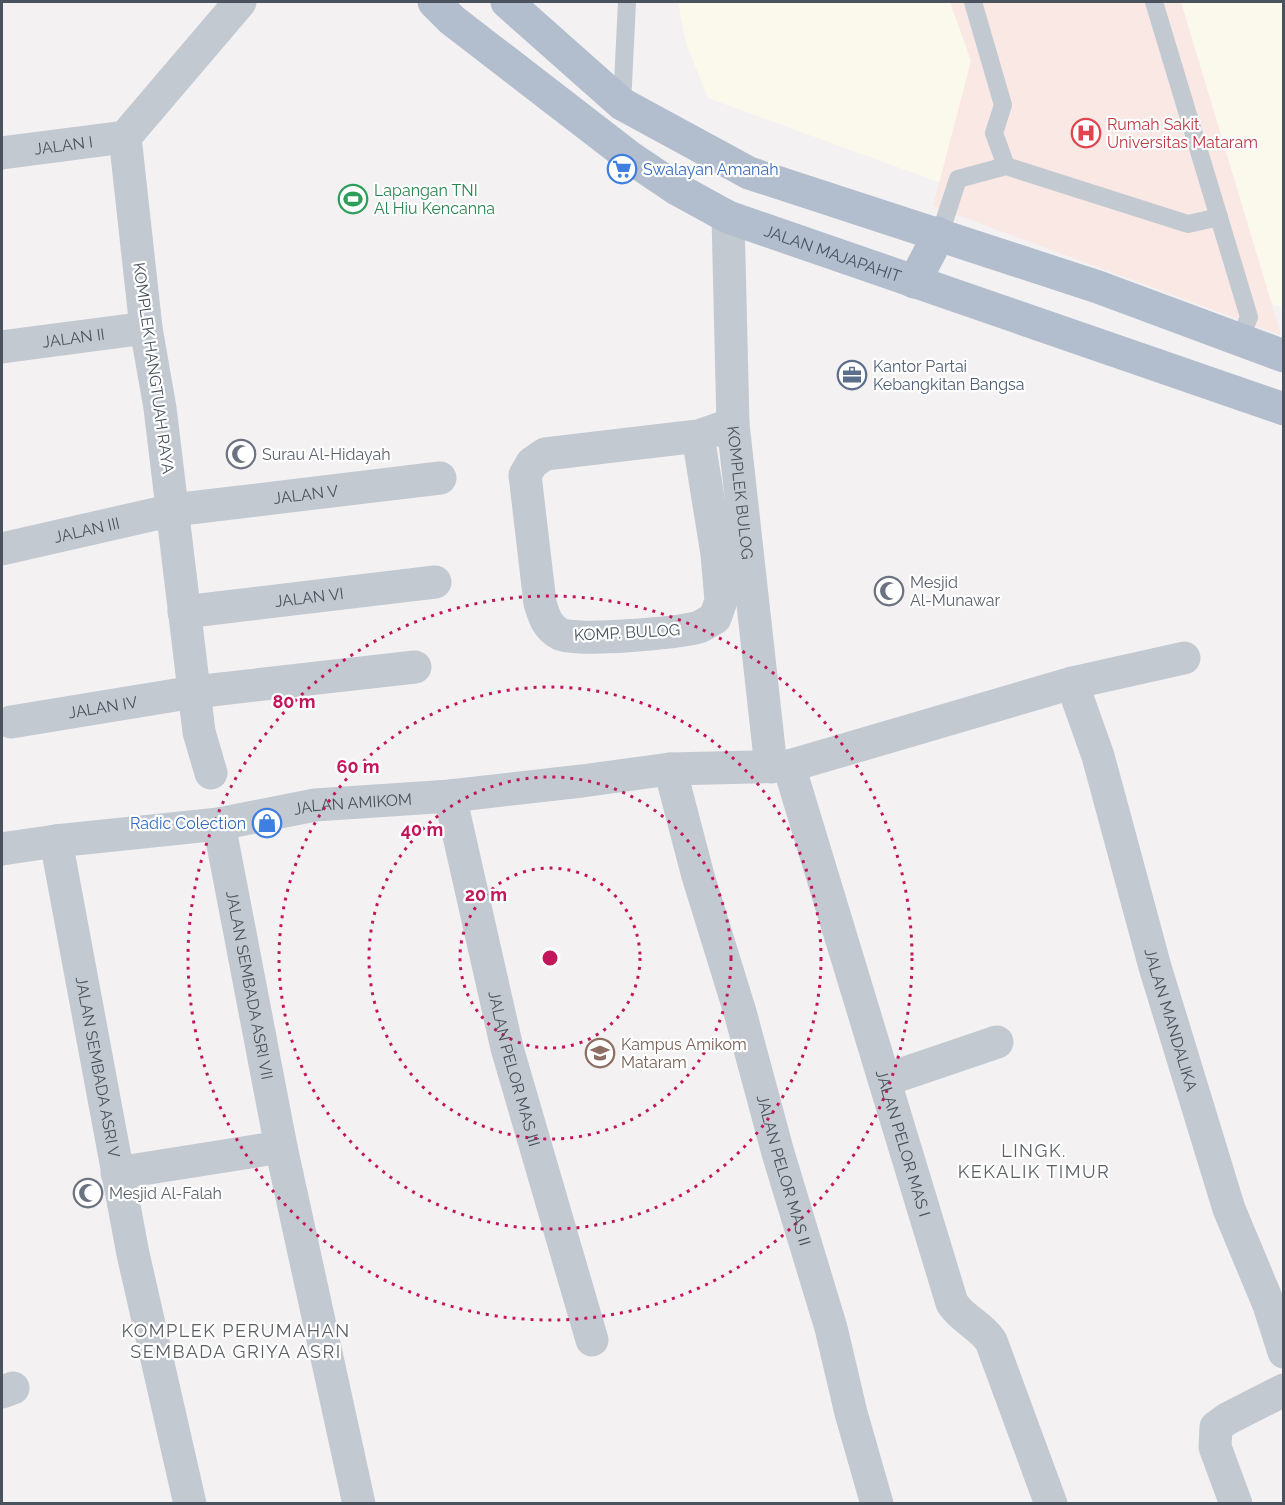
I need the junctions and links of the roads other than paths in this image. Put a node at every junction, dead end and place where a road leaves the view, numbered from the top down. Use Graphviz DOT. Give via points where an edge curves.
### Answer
graph roads {
  1 [pos="240,2"];
  2 [pos="434,2"];
  3 [pos="507,2"];
  4 [pos="627,2"];
  5 [pos="973,2"];
  6 [pos="1154,2"];
  7 [pos="622,104"];
  8 [pos="125,137"];
  9 [pos="2,153"];
  10 [pos="1006,166"];
  11 [pos="728,217"];
  12 [pos="1219,217"];
  13 [pos="938,234"];
  14 [pos="914,282"];
  15 [pos="146,327"];
  16 [pos="1240,339"];
  17 [pos="2,347"];
  18 [pos="1284,356"];
  19 [pos="1284,410"];
  20 [pos="733,424"];
  21 [pos="698,436"];
  22 [pos="440,478"];
  23 [pos="173,510"];
  24 [pos="2,549"];
  25 [pos="435,582"];
  26 [pos="184,612"];
  27 [pos="1184,658"];
  28 [pos="415,667"];
  29 [pos="1072,683"];
  30 [pos="194,692"];
  31 [pos="11,722"];
  32 [pos="780,767"];
  33 [pos="670,769"];
  34 [pos="211,773"];
  35 [pos="450,796"];
  36 [pos="219,824"];
  37 [pos="56,841"];
  38 [pos="2,849"];
  39 [pos="998,1042"];
  40 [pos="885,1080"];
  41 [pos="281,1147"];
  42 [pos="117,1173"];
  43 [pos="592,1340"];
  44 [pos="1284,1352"];
  45 [pos="1284,1390"];
  46 [pos="190,1503"];
  47 [pos="359,1503"];
  48 [pos="877,1503"];
  49 [pos="1051,1503"];
  50 [pos="1236,1503"];
  1 -- 8 [label="street"];
  2 -- 11 [label="main road, JALAN MAJAPAHIT" via="631,158 676,189"];
  3 -- 7 [label="main road"];
  4 -- 7 [label="lane"];
  5 -- 10 [label="lane" via="1003,105 994,134"];
  6 -- 12 [label="lane"];
  7 -- 13 [label="main road" via="749,173"];
  8 -- 9 [label="street, JALAN I"];
  8 -- 15 [label="street, KOMPLEK HANGTUAH RAYA"];
  10 -- 12 [label="lane" via="1188,224"];
  10 -- 13 [label="lane" via="958,179"];
  11 -- 14 [label="main road, JALAN MAJAPAHIT"];
  11 -- 20 [label="street, KOMPLEK BULOG"];
  12 -- 16 [label="lane" via="1250,317"];
  13 -- 14 [label="main road"];
  13 -- 16 [label="main road"];
  14 -- 19 [label="main road, JALAN MAJAPAHIT"];
  15 -- 17 [label="street, JALAN II"];
  15 -- 23 [label="street, KOMPLEK HANGTUAH RAYA"];
  16 -- 18 [label="main road"];
  20 -- 21 [label="street, KOMP. BULOG"];
  20 -- 32 [label="street, KOMPLEK BULOG"];
  21 -- 21 [label="street, KOMP. BULOG" via="545,454 532,463 525,475 540,603 551,628 561,635 583,638 672,631 700,626 715,618 721,601 717,554"];
  22 -- 23 [label="street, JALAN V"];
  23 -- 24 [label="street, JALAN III"];
  23 -- 26 [label="street, KOMPLEK HANGTUAH RAYA"];
  25 -- 26 [label="street, JALAN VI"];
  26 -- 30 [label="street, KOMPLEK HANGTUAH RAYA"];
  27 -- 29 [label="street, JALAN AMIKOM"];
  28 -- 30 [label="street, JALAN IV"];
  29 -- 32 [label="street, JALAN AMIKOM"];
  29 -- 44 [label="street, JALAN MANDALIKA" via="1098,756 1155,967 1229,1209"];
  30 -- 31 [label="street, JALAN IV"];
  30 -- 34 [label="street, KOMPLEK HANGTUAH RAYA" via="199,732"];
  32 -- 33 [label="street, JALAN AMIKOM"];
  32 -- 40 [label="street, JALAN PELOR MAS I"];
  33 -- 35 [label="street, JALAN AMIKOM"];
  33 -- 48 [label="street, JALAN PELOR MAS II" via="831,1328"];
  35 -- 36 [label="street, JALAN AMIKOM" via="315,805"];
  35 -- 43 [label="street, JALAN PELOR MAS III" via="507,1048"];
  36 -- 37 [label="street, JALAN AMIKOM"];
  36 -- 41 [label="street, JALAN SEMBADA ASRI VII"];
  37 -- 38 [label="street, JALAN AMIKOM"];
  37 -- 42 [label="street, JALAN SEMBADA ASRI V"];
  39 -- 40 [label="street"];
  40 -- 49 [label="street, JALAN PELOR MAS I" via="952,1303 991,1341"];
  41 -- 42 [label="street"];
  41 -- 47 [label="street, JALAN SEMBADA ASRI VII"];
  42 -- 46 [label="street, JALAN SEMBADA ASRI V"];
  45 -- 50 [label="street" via="1216,1427 1215,1447"];
}
